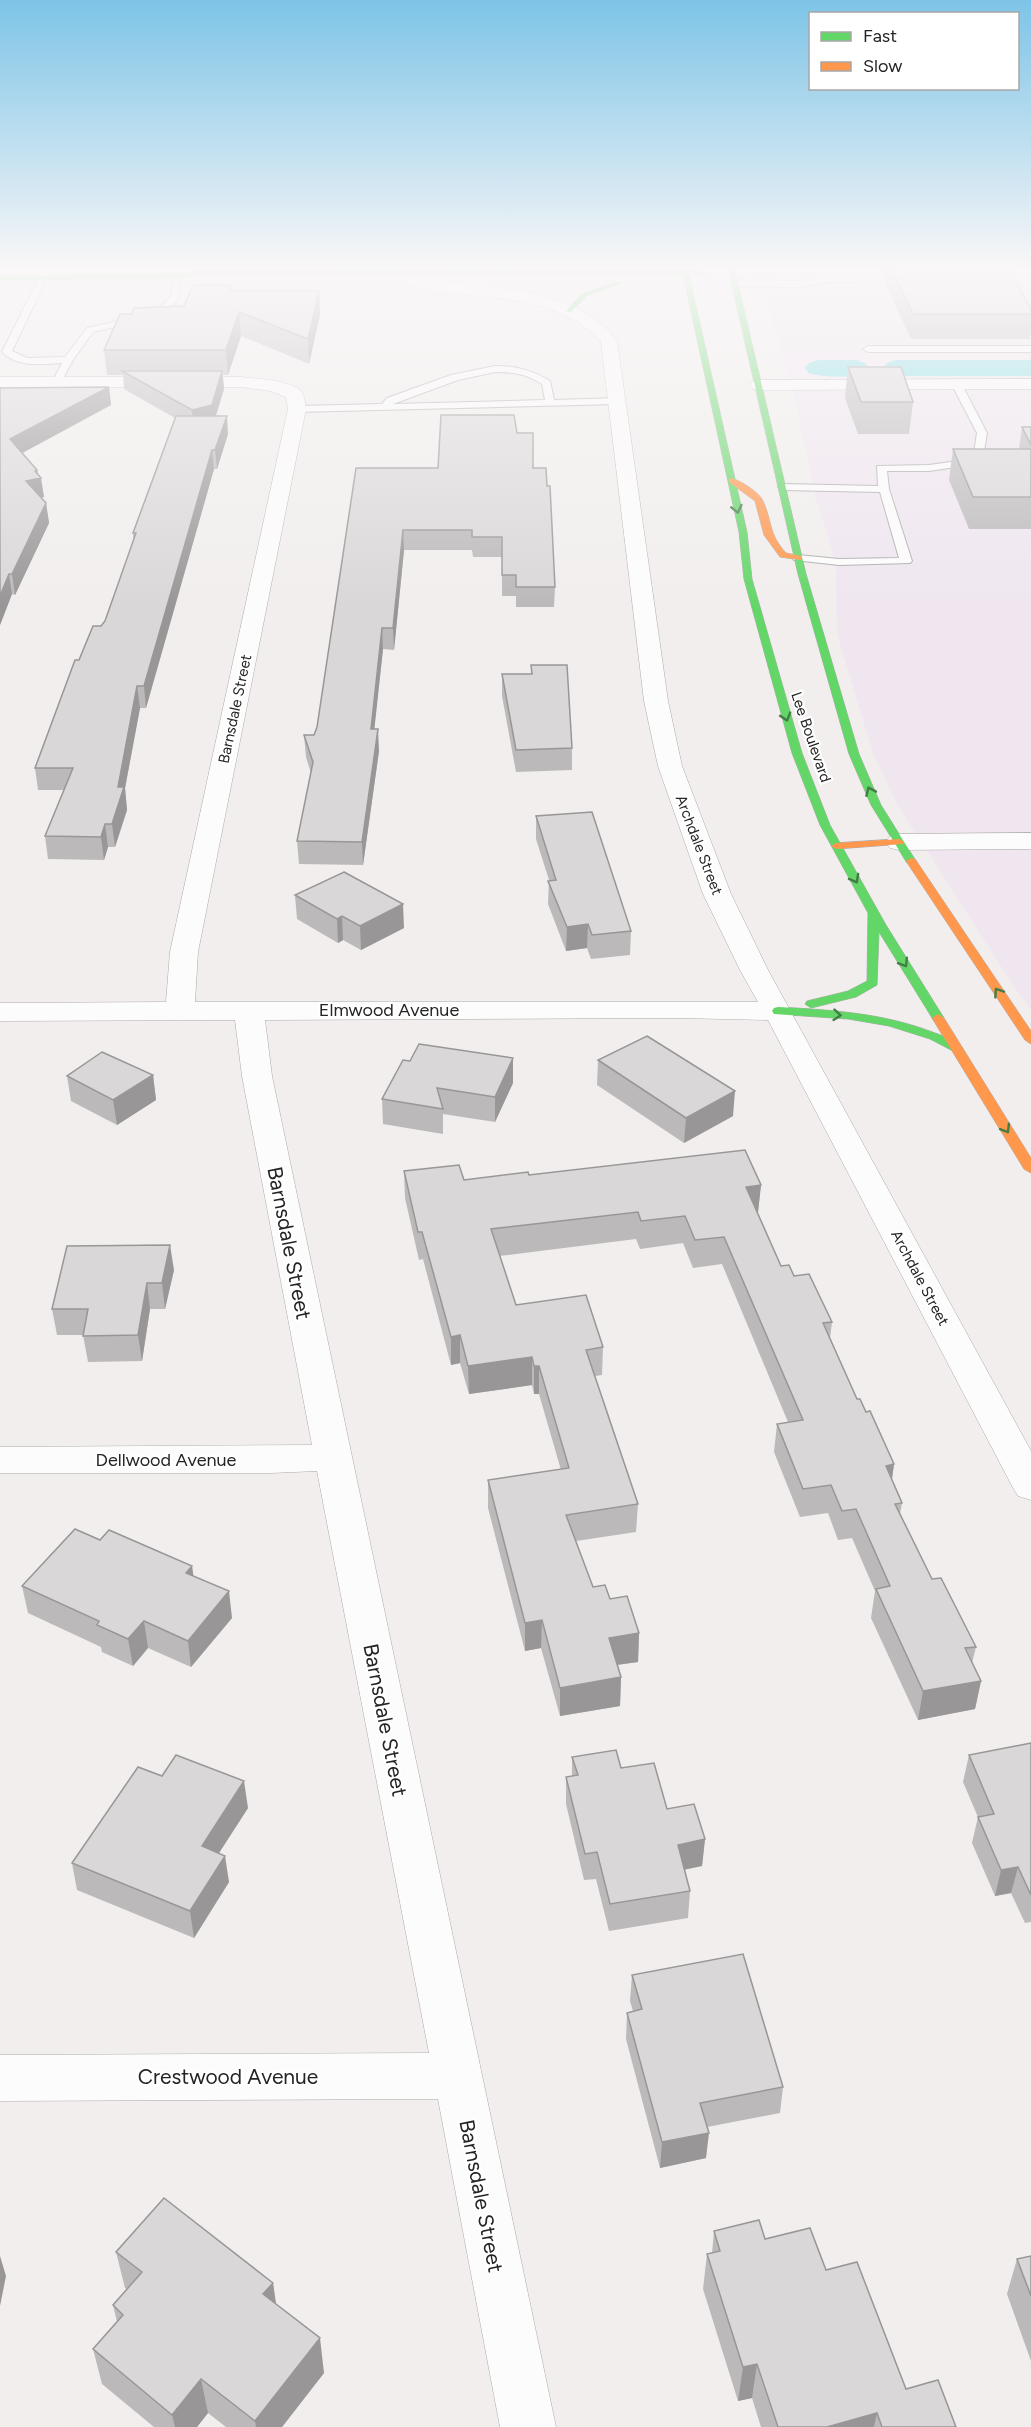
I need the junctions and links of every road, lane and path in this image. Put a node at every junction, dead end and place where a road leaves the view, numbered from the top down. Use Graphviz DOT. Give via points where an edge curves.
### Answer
graph roads {
  1 [pos="448,380"];
  2 [pos="544,380"];
  3 [pos="615,380"];
  4 [pos="709,380"];
  5 [pos="758,380"];
  6 [pos="57,381"];
  7 [pos="0,382"];
  8 [pos="1031,384"];
  9 [pos="759,385"];
  10 [pos="957,385"];
  11 [pos="618,401"];
  12 [pos="550,403"];
  13 [pos="386,407"];
  14 [pos="297,409"];
  15 [pos="731,479"];
  16 [pos="783,487"];
  17 [pos="885,489"];
  18 [pos="798,558"];
  19 [pos="1031,841"];
  20 [pos="899,842"];
  21 [pos="836,846"];
  22 [pos="873,913"];
  23 [pos="0,1011"];
  24 [pos="180,1011"];
  25 [pos="249,1011"];
  26 [pos="778,1011"];
  27 [pos="1031,1040"];
  28 [pos="957,1048"];
  29 [pos="1030,1167"];
  30 [pos="331,1457"];
  31 [pos="0,1460"];
  32 [pos="1031,1486"];
  33 [pos="457,2076"];
  34 [pos="0,2078"];
  35 [pos="528,2427"];
  1 -- 13 [label="lane" via="399,396"];
  2 -- 12 [label="lane"];
  3 -- 11 [label="street, Archdale Street"];
  4 -- 15 [label="main road, Lee Boulevard"];
  5 -- 9 [label="main road, Lee Boulevard"];
  6 -- 7 [label="street"];
  6 -- 14 [label="street" via="241,382 274,386 294,394"];
  8 -- 10 [label="street"];
  9 -- 10 [label="street"];
  9 -- 16 [label="main road, Lee Boulevard"];
  10 -- 17 [label="lane" via="982,433 978,461 929,468 881,468"];
  11 -- 12 [label="lane"];
  11 -- 26 [label="street, Archdale Street" via="652,679 670,766 717,894"];
  12 -- 13 [label="lane"];
  13 -- 14 [label="lane"];
  14 -- 24 [label="street, Barnsdale Street" via="184,952"];
  15 -- 18 [label="main road" via="759,500 775,546 783,555"];
  15 -- 21 [label="main road, Lee Boulevard, one-way" via="748,579 778,691 797,753"];
  16 -- 17 [label="lane"];
  16 -- 18 [label="main road, Lee Boulevard"];
  17 -- 18 [label="lane" via="906,561"];
  20 -- 18 [label="main road, Lee Boulevard, one-way" via="876,805 854,754"];
  19 -- 20 [label="street"];
  20 -- 21 [label="main road"];
  27 -- 20 [label="main road, Lee Boulevard, one-way"];
  21 -- 22 [label="main road, Lee Boulevard, one-way"];
  22 -- 26 [label="main road" via="873,983 848,996"];
  22 -- 28 [label="main road, Lee Boulevard, one-way"];
  23 -- 24 [label="street, Elmwood Avenue"];
  24 -- 25 [label="street, Elmwood Avenue"];
  25 -- 26 [label="street, Elmwood Avenue"];
  25 -- 30 [label="street, Barnsdale Street" via="256,1076"];
  26 -- 28 [label="main road, one-way" via="871,1018 915,1028"];
  26 -- 32 [label="street, Archdale Street"];
  28 -- 29 [label="main road, Lee Boulevard, one-way"];
  30 -- 31 [label="street, Dellwood Avenue"];
  30 -- 33 [label="street, Barnsdale Street"];
  33 -- 34 [label="street, Crestwood Avenue"];
  33 -- 35 [label="street, Barnsdale Street"];
}
